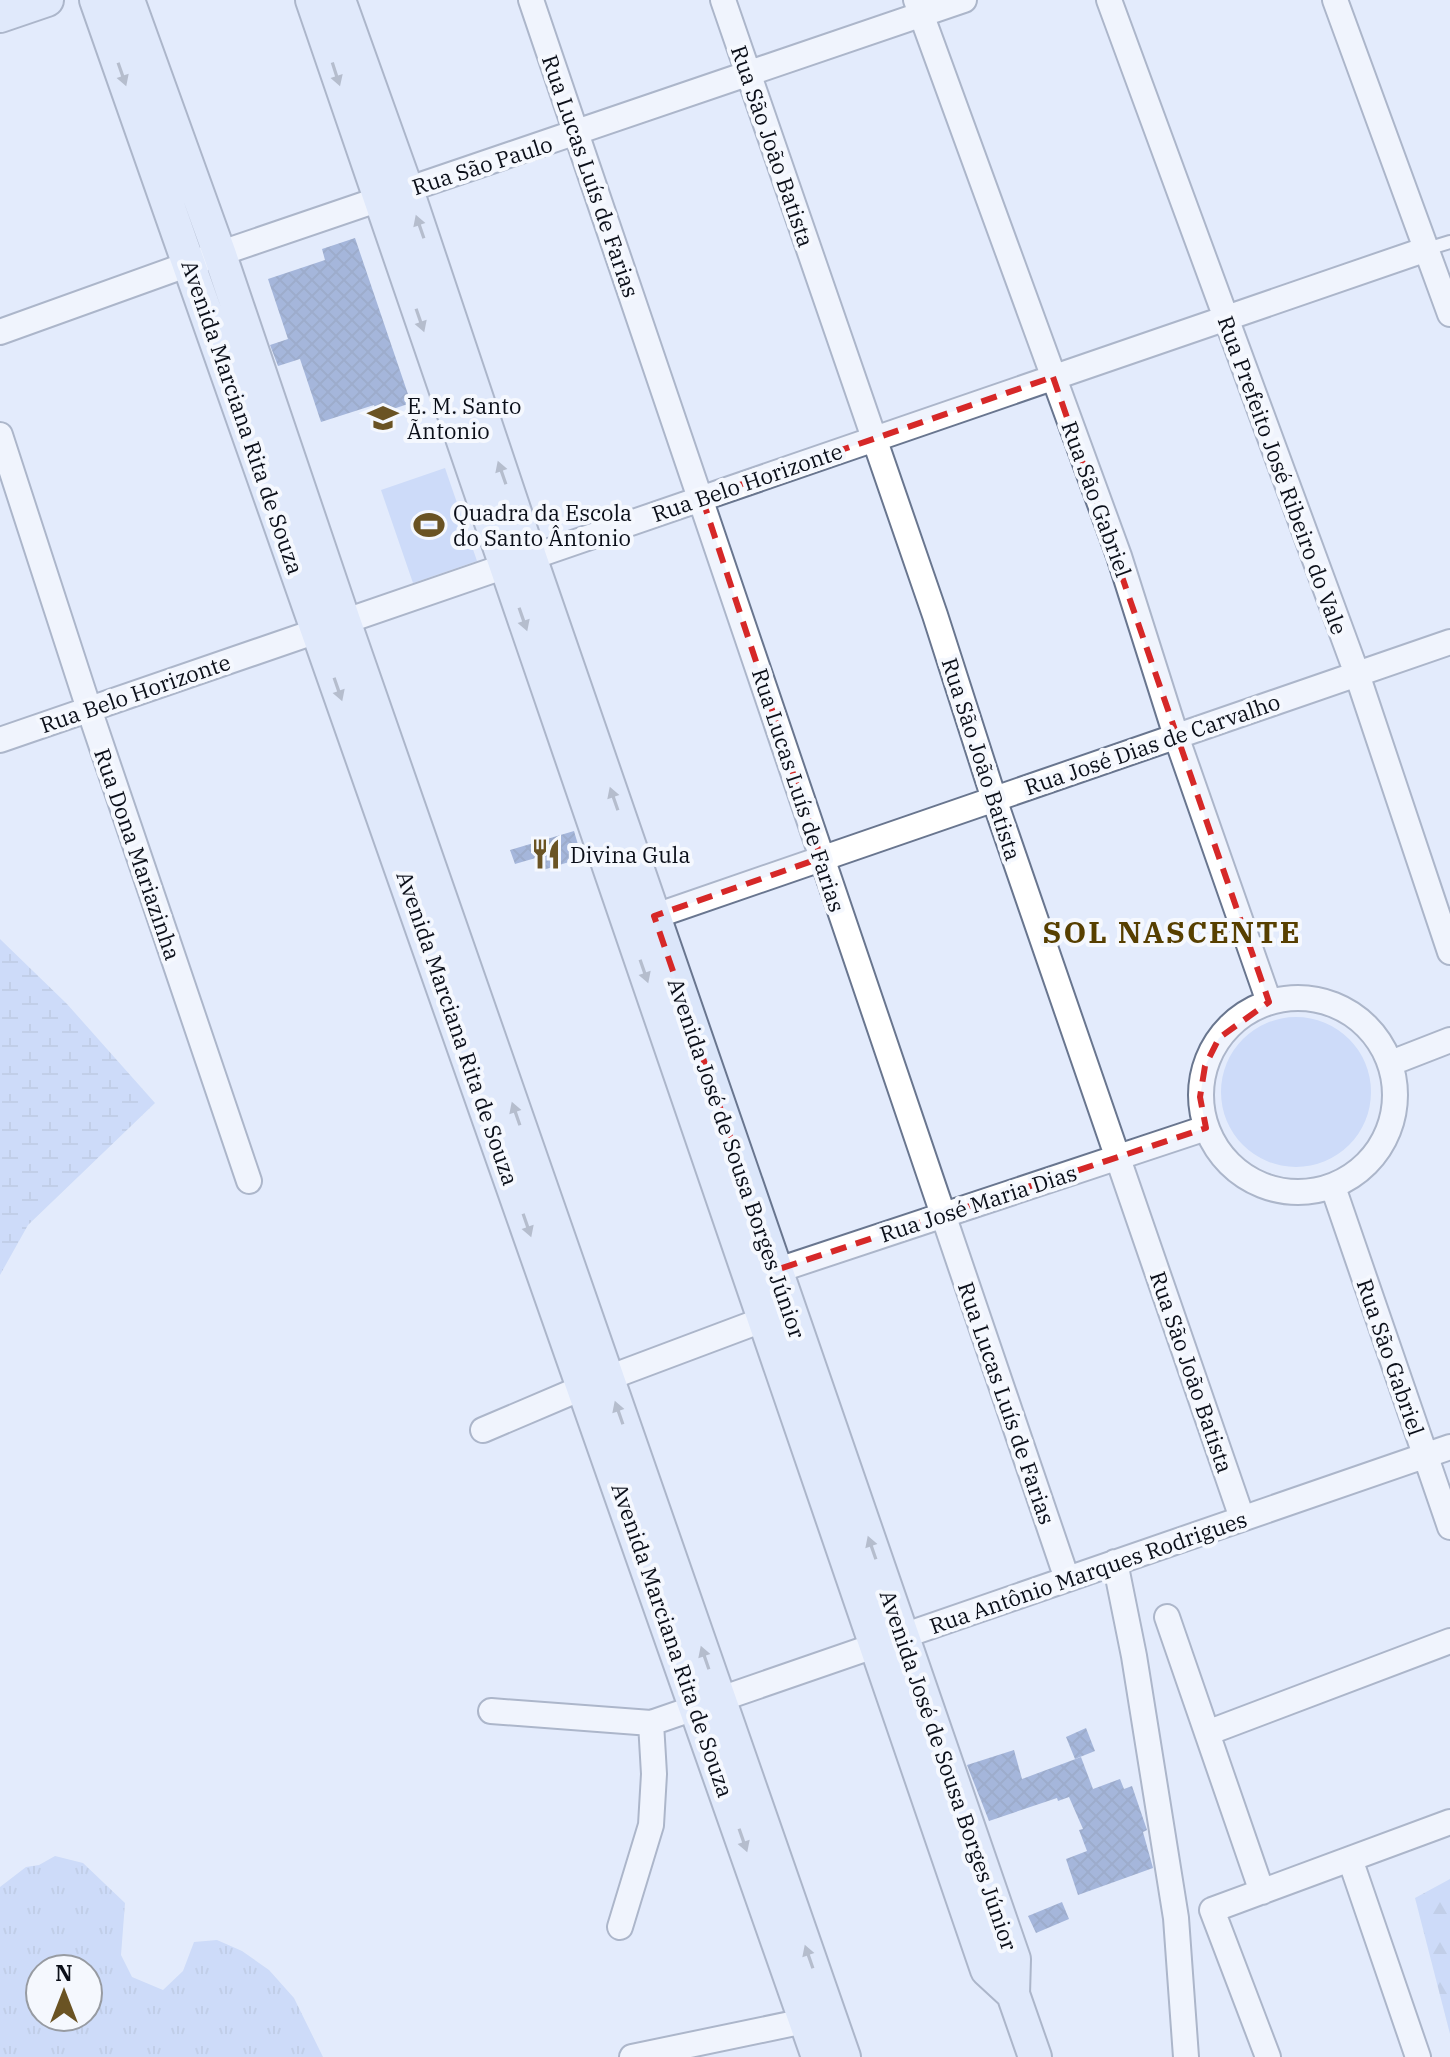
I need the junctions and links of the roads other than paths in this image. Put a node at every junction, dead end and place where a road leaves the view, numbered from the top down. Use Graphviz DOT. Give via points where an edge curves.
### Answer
graph roads {
  1 [pos="47,0"];
  2 [pos="96,0"];
  3 [pos="128,0"];
  4 [pos="312,0"];
  5 [pos="339,0"];
  6 [pos="531,0"];
  7 [pos="723,0"];
  8 [pos="964,0"];
  9 [pos="1109,0"];
  10 [pos="1335,0"];
  11 [pos="919,8"];
  12 [pos="0,16"];
  13 [pos="748,74"];
  14 [pos="577,134"];
  15 [pos="393,195"];
  16 [pos="1438,246"];
  17 [pos="220,255"];
  18 [pos="189,264"];
  19 [pos="1450,314"];
  20 [pos="1225,318"];
  21 [pos="0,332"];
  22 [pos="1053,377"];
  23 [pos="0,435"];
  24 [pos="874,438"];
  25 [pos="702,498"];
  26 [pos="290,507"];
  27 [pos="517,561"];
  28 [pos="331,626"];
  29 [pos="1450,642"];
  30 [pos="1357,674"];
  31 [pos="89,709"];
  32 [pos="1176,736"];
  33 [pos="0,740"];
  34 [pos="994,799"];
  35 [pos="821,858"];
  36 [pos="641,920"];
  37 [pos="1450,952"];
  38 [pos="1269,1002"];
  39 [pos="1450,1040"];
  40 [pos="1391,1063"];
  41 [pos="1206,1128"];
  42 [pos="1118,1157"];
  43 [pos="249,1181"];
  44 [pos="1333,1187"];
  45 [pos="943,1215"];
  46 [pos="763,1275"];
  47 [pos="765,1319"];
  48 [pos="596,1383"];
  49 [pos="483,1430"];
  50 [pos="1450,1447"];
  51 [pos="1425,1455"];
  52 [pos="1242,1518"];
  53 [pos="1450,1527"];
  54 [pos="1115,1562"];
  55 [pos="1067,1579"];
  56 [pos="1167,1617"];
  57 [pos="889,1640"];
  58 [pos="1450,1641"];
  59 [pos="708,1703"];
  60 [pos="491,1711"];
  61 [pos="651,1723"];
  62 [pos="1207,1733"];
  63 [pos="1450,1822"];
  64 [pos="1350,1859"];
  65 [pos="1262,1892"];
  66 [pos="620,1927"];
  67 [pos="818,2018"];
  68 [pos="632,2057"];
  69 [pos="818,2057"];
  70 [pos="844,2057"];
  71 [pos="1035,2057"];
  72 [pos="1186,2057"];
  73 [pos="1268,2057"];
  74 [pos="1418,2057"];
  1 -- 12 [label="street"];
  2 -- 18 [label="street, Avenida Marciana Rita de Souza, one-way"];
  3 -- 17 [label="street, Avenida Marciana Rita de Souza"];
  4 -- 15 [label="street, Avenida José de Sousa Borges Júnior, one-way"];
  5 -- 15 [label="street, Avenida José de Sousa Borges Júnior"];
  6 -- 14 [label="street, Rua Lucas Luís de Farias"];
  7 -- 13 [label="street, Rua São João Batista"];
  8 -- 11 [label="street, Rua São Paulo"];
  9 -- 20 [label="street, Rua Prefeito José Ribeiro do Vale"];
  10 -- 16 [label="street"];
  11 -- 13 [label="street, Rua São Paulo"];
  11 -- 22 [label="street, Rua São Gabriel"];
  13 -- 14 [label="street, Rua São Paulo"];
  13 -- 24 [label="street, Rua São João Batista"];
  14 -- 15 [label="street, Rua São Paulo"];
  14 -- 25 [label="street, Rua Lucas Luís de Farias"];
  15 -- 17 [label="street, Rua São Paulo"];
  15 -- 27 [label="street, Avenida José de Sousa Borges Júnior"];
  16 -- 19 [label="street"];
  16 -- 20 [label="street, Rua Belo Horizonte"];
  17 -- 18 [label="street, Rua São Paulo"];
  17 -- 26 [label="street, Avenida Marciana Rita de Souza"];
  18 -- 21 [label="street, Rua São Paulo"];
  18 -- 26 [label="street, Avenida Marciana Rita de Souza"];
  20 -- 22 [label="street, Rua Belo Horizonte"];
  20 -- 30 [label="street, Rua Prefeito José Ribeiro do Vale"];
  22 -- 24 [label="street, Rua Belo Horizonte"];
  22 -- 32 [label="street, Rua São Gabriel" via="1119,556"];
  23 -- 31 [label="street, Rua Dona Mariazinha"];
  24 -- 25 [label="street, Rua Belo Horizonte"];
  24 -- 34 [label="street, Rua São João Batista"];
  25 -- 27 [label="street, Rua Belo Horizonte"];
  25 -- 35 [label="street, Rua Lucas Luís de Farias"];
  26 -- 28 [label="street, Avenida Marciana Rita de Souza"];
  27 -- 28 [label="street, Rua Belo Horizonte"];
  27 -- 36 [label="street, Avenida José de Sousa Borges Júnior"];
  28 -- 31 [label="street, Rua Belo Horizonte"];
  28 -- 48 [label="street, Avenida Marciana Rita de Souza"];
  29 -- 30 [label="street, Rua José Dias de Carvalho"];
  30 -- 32 [label="street, Rua José Dias de Carvalho"];
  30 -- 37 [label="street, Rua Prefeito José Ribeiro do Vale"];
  31 -- 33 [label="street, Rua Belo Horizonte"];
  31 -- 43 [label="street, Rua Dona Mariazinha"];
  32 -- 34 [label="street, Rua José Dias de Carvalho"];
  32 -- 38 [label="street, Rua São Gabriel"];
  34 -- 35 [label="street, Rua José Dias de Carvalho"];
  34 -- 42 [label="street, Rua São João Batista"];
  35 -- 36 [label="street, Rua José Dias de Carvalho"];
  35 -- 45 [label="street, Rua Lucas Luís de Farias"];
  36 -- 46 [label="street, Avenida José de Sousa Borges Júnior"];
  38 -- 40 [label="street" via="1328,1002 1366,1026"];
  38 -- 41 [label="street" via="1241,1016 1219,1038 1205,1066 1200,1097"];
  39 -- 40 [label="street"];
  40 -- 44 [label="street" via="1396,1092 1393,1122 1380,1150 1359,1172"];
  41 -- 42 [label="street, Rua José Maria Dias"];
  41 -- 44 [label="street" via="1221,1155 1257,1183 1302,1193"];
  42 -- 45 [label="street, Rua José Maria Dias"];
  42 -- 52 [label="street, Rua São João Batista"];
  44 -- 51 [label="street, Rua São Gabriel"];
  45 -- 46 [label="street, Rua José Maria Dias"];
  45 -- 55 [label="street, Rua Lucas Luís de Farias"];
  46 -- 47 [label="street, Avenida José de Sousa Borges Júnior"];
  57 -- 46 [label="street, Avenida José de Sousa Borges Júnior, one-way"];
  47 -- 48 [label="street"];
  47 -- 57 [label="street, Avenida José de Sousa Borges Júnior"];
  48 -- 49 [label="street"];
  48 -- 59 [label="street, Avenida Marciana Rita de Souza"];
  50 -- 51 [label="street, Rua Antônio Marques Rodrigues"];
  51 -- 52 [label="street, Rua Antônio Marques Rodrigues"];
  51 -- 53 [label="street, Rua São Gabriel"];
  52 -- 54 [label="street, Rua Antônio Marques Rodrigues"];
  54 -- 55 [label="street, Rua Antônio Marques Rodrigues"];
  54 -- 72 [label="street" via="1176,1918"];
  55 -- 57 [label="street, Rua Antônio Marques Rodrigues"];
  56 -- 62 [label="street"];
  57 -- 59 [label="street, Rua Antônio Marques Rodrigues"];
  57 -- 71 [label="street, Avenida José de Sousa Borges Júnior" via="987,1970 1013,1994"];
  58 -- 62 [label="street"];
  59 -- 61 [label="street, Rua Antônio Marques Rodrigues"];
  59 -- 67 [label="street, Avenida Marciana Rita de Souza"];
  60 -- 61 [label="street, Rua Antônio Marques Rodrigues"];
  61 -- 66 [label="street" via="651,1825"];
  62 -- 65 [label="street"];
  63 -- 64 [label="street"];
  64 -- 65 [label="street"];
  64 -- 74 [label="street"];
  65 -- 73 [label="street" via="1212,1910"];
  67 -- 68 [label="street"];
  67 -- 69 [label="street, Avenida Marciana Rita de Souza"];
  67 -- 70 [label="street, Avenida Marciana Rita de Souza"];
}
